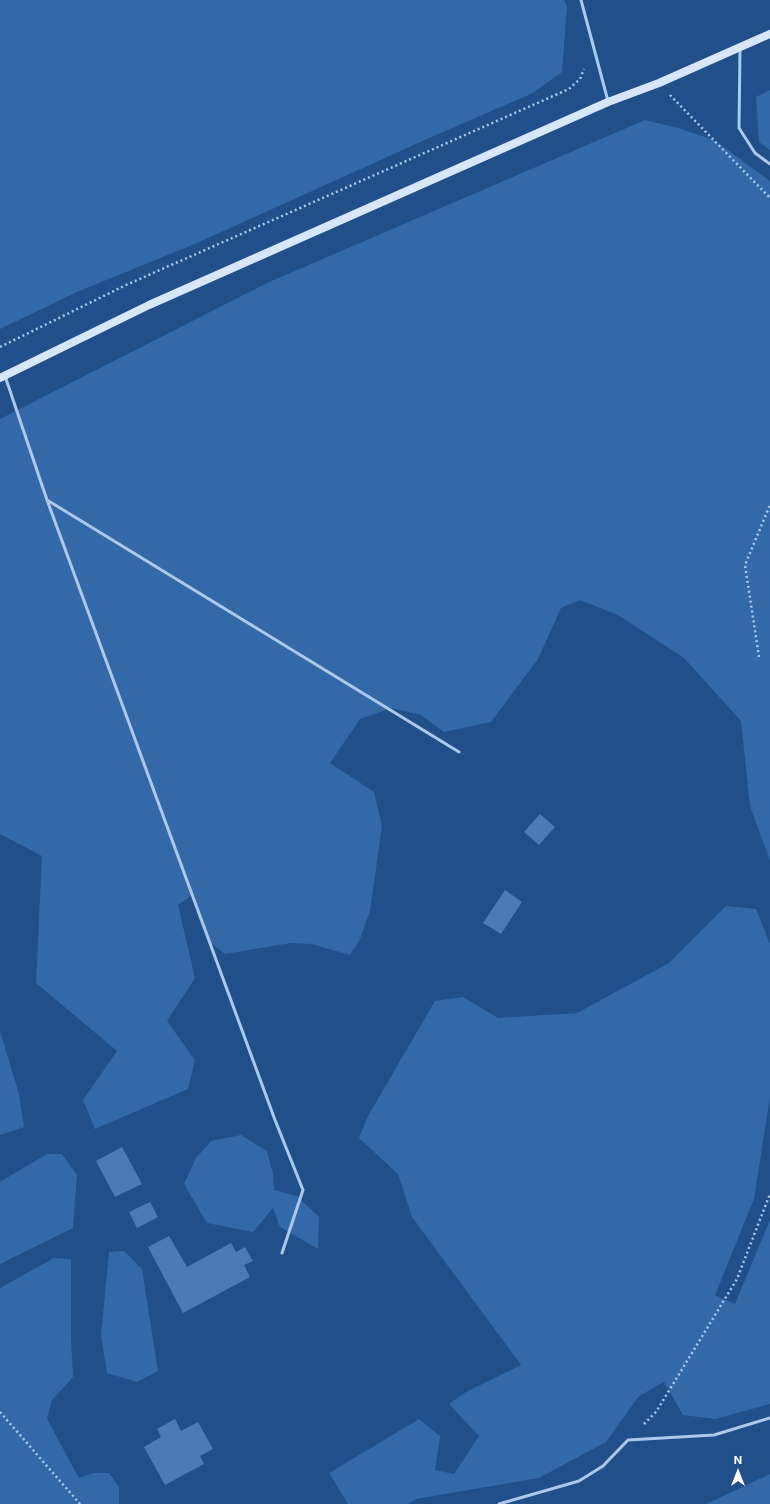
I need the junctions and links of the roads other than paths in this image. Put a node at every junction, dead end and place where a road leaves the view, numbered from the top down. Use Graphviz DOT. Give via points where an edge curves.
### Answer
graph roads {
  1 [pos="581,0"];
  2 [pos="770,34"];
  3 [pos="740,47"];
  4 [pos="608,102"];
  5 [pos="770,164"];
  6 [pos="2,377"];
  7 [pos="47,500"];
  8 [pos="459,752"];
  9 [pos="282,1253"];
  10 [pos="770,1418"];
  11 [pos="499,1504"];
  1 -- 4 [label="lane"];
  2 -- 3 [label="street"];
  3 -- 4 [label="street" via="659,83"];
  3 -- 5 [label="lane" via="739,128 755,153"];
  4 -- 6 [label="street" via="149,305"];
  6 -- 7 [label="lane"];
  7 -- 8 [label="lane"];
  7 -- 9 [label="lane" via="303,1190"];
  10 -- 11 [label="lane" via="714,1435 628,1440 603,1466 579,1481"];
}
